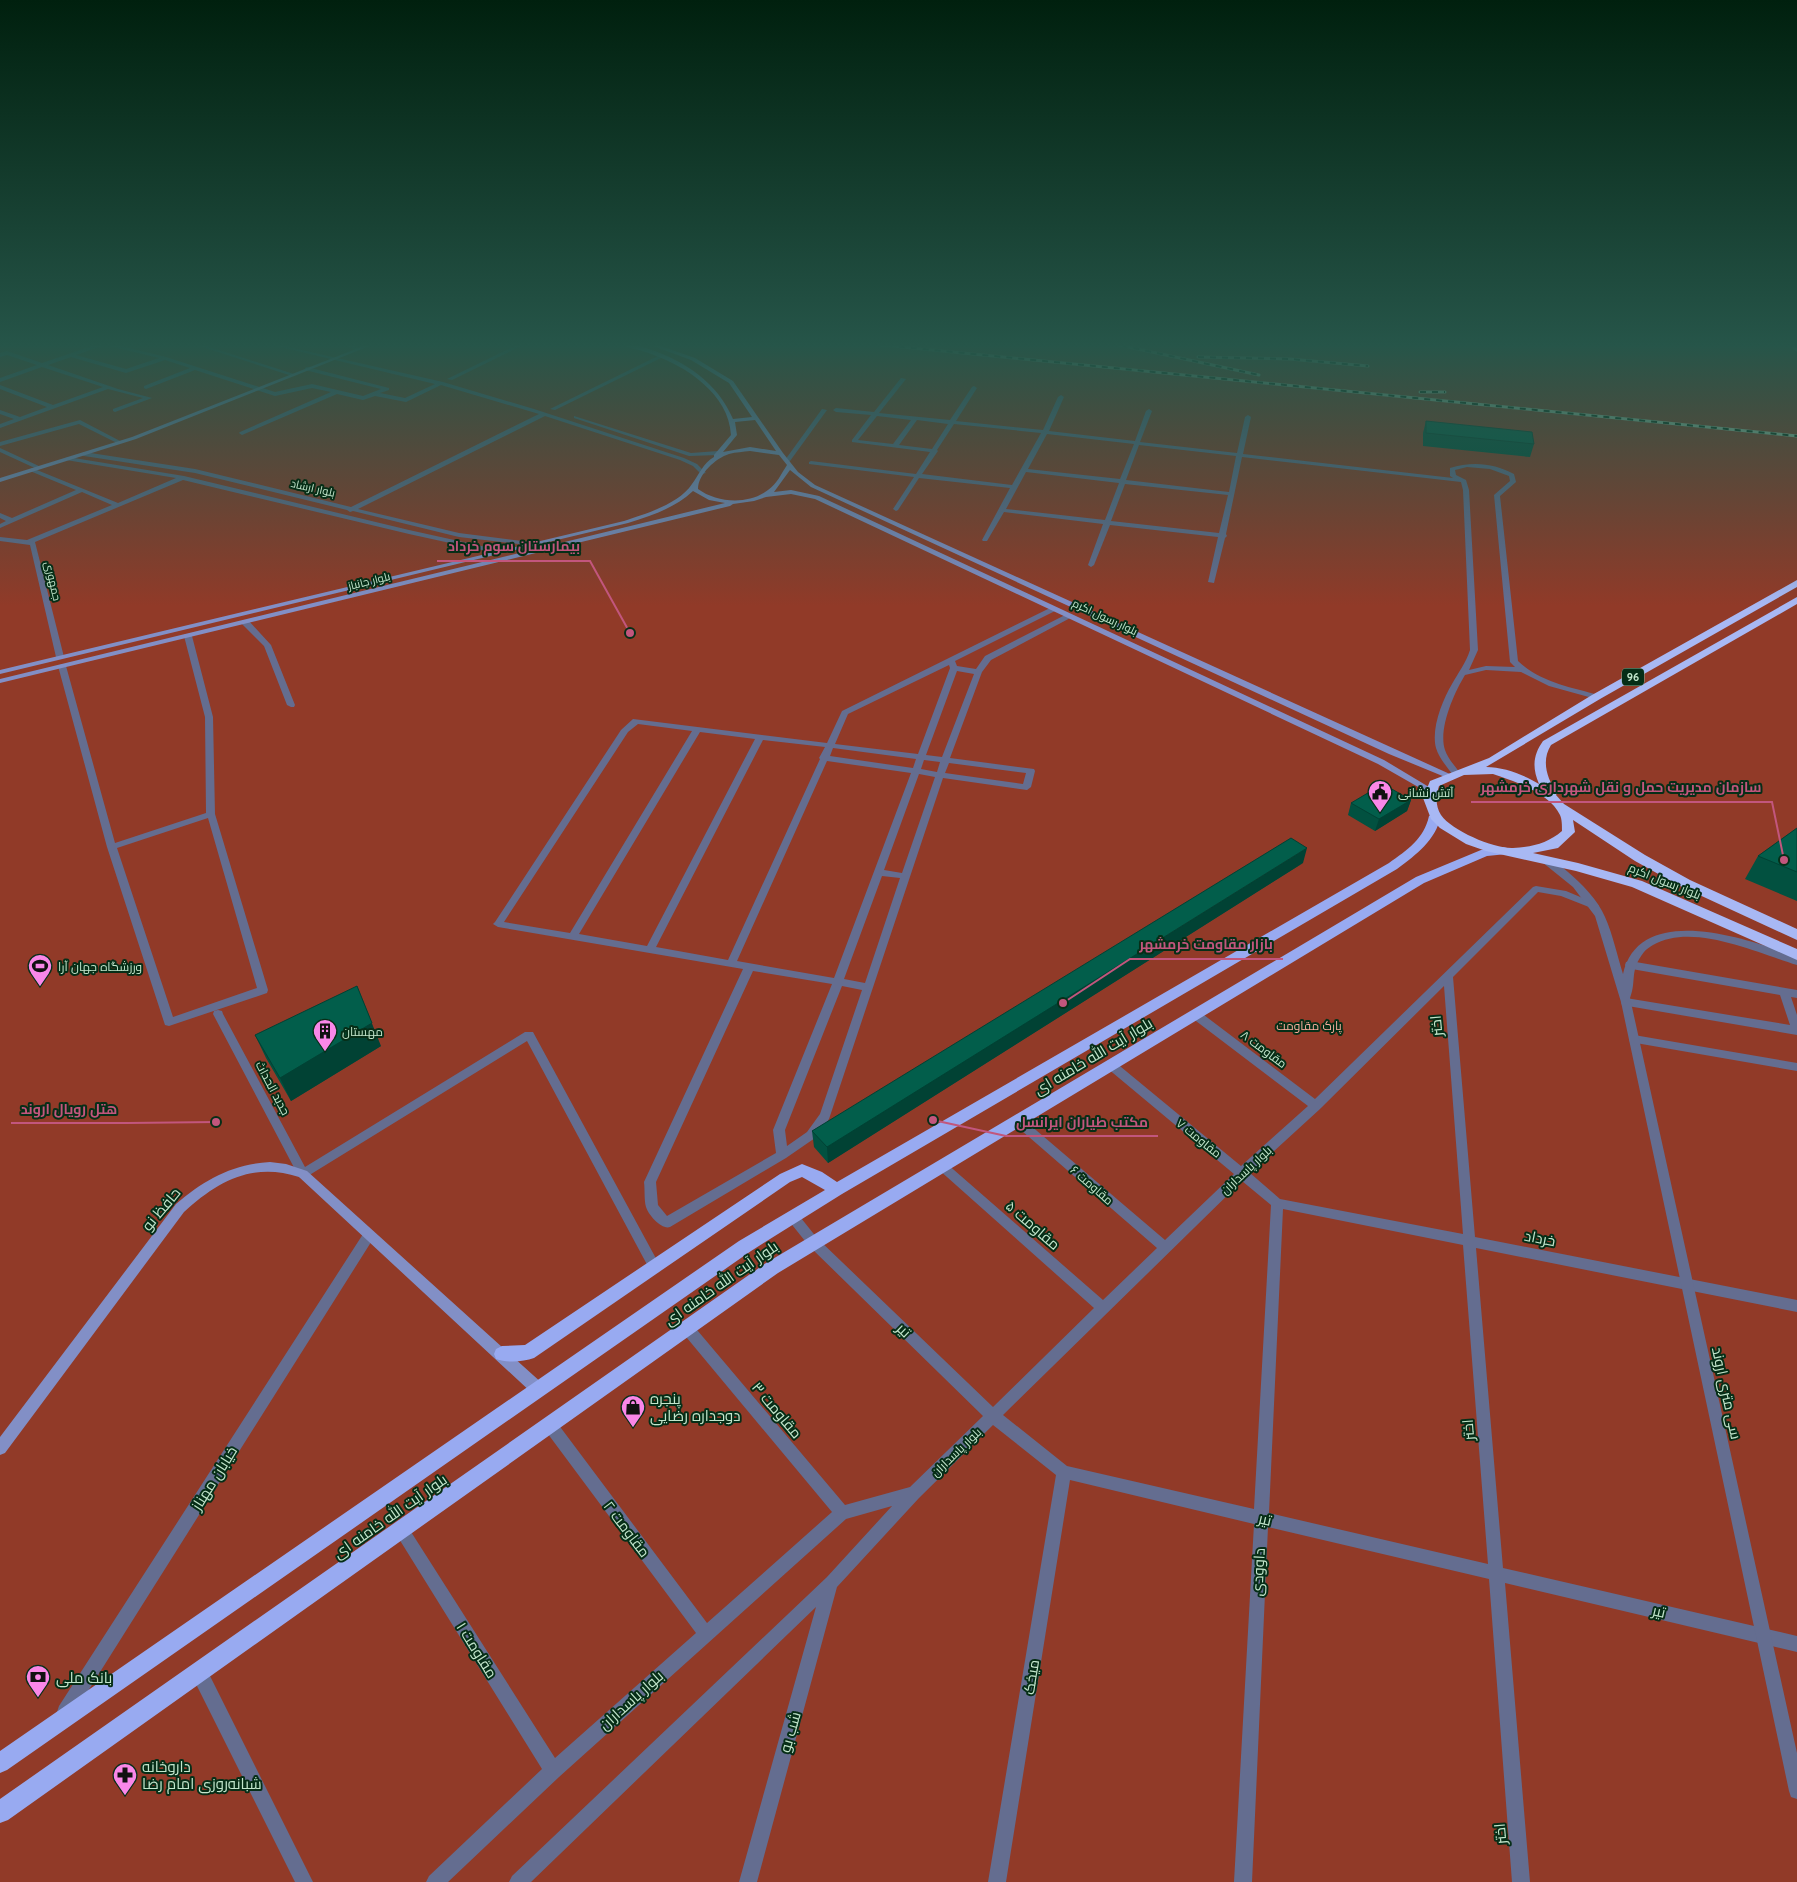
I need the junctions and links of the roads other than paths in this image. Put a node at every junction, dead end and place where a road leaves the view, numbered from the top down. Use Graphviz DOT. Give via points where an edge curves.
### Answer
graph roads {
  1 [pos="48,431"];
  2 [pos="97,431"];
  3 [pos="148,431"];
  4 [pos="510,431"];
  5 [pos="596,431"];
  6 [pos="619,431"];
  7 [pos="733,431"];
  8 [pos="766,431"];
  9 [pos="810,431"];
  10 [pos="862,431"];
  11 [pos="906,431"];
  12 [pos="948,431"];
  13 [pos="1031,431"];
  14 [pos="1142,431"];
  15 [pos="1245,431"];
  16 [pos="1045,432"];
  17 [pos="119,442"];
  18 [pos="0,444"];
  19 [pos="1138,444"];
  20 [pos="895,446"];
  21 [pos="0,450"];
  22 [pos="935,451"];
  23 [pos="718,453"];
  24 [pos="84,454"];
  25 [pos="781,454"];
  26 [pos="1240,456"];
  27 [pos="68,459"];
  28 [pos="711,461"];
  29 [pos="789,463"];
  30 [pos="811,463"];
  31 [pos="39,468"];
  32 [pos="32,470"];
  33 [pos="1024,470"];
  34 [pos="703,472"];
  35 [pos="918,476"];
  36 [pos="183,478"];
  37 [pos="0,480"];
  38 [pos="1123,481"];
  39 [pos="1464,481"];
  40 [pos="695,485"];
  41 [pos="1014,487"];
  42 [pos="82,490"];
  43 [pos="1232,494"];
  44 [pos="761,497"];
  45 [pos="743,501"];
  46 [pos="118,505"];
  47 [pos="353,508"];
  48 [pos="896,509"];
  49 [pos="1002,510"];
  50 [pos="0,515"];
  51 [pos="341,515"];
  52 [pos="12,521"];
  53 [pos="1107,523"];
  54 [pos="0,526"];
  55 [pos="1224,536"];
  56 [pos="2,539"];
  57 [pos="986,540"];
  58 [pos="29,542"];
  59 [pos="536,544"];
  60 [pos="487,556"];
  61 [pos="1091,565"];
  62 [pos="1212,582"];
  63 [pos="1797,583"];
  64 [pos="1048,594"];
  65 [pos="1036,600"];
  66 [pos="1797,600"];
  67 [pos="1054,609"];
  68 [pos="1070,616"];
  69 [pos="244,622"];
  70 [pos="1028,622"];
  71 [pos="1043,630"];
  72 [pos="188,636"];
  73 [pos="61,662"];
  74 [pos="952,664"];
  75 [pos="1520,670"];
  76 [pos="0,672"];
  77 [pos="978,672"];
  78 [pos="1465,673"];
  79 [pos="0,681"];
  80 [pos="1596,697"];
  81 [pos="291,705"];
  82 [pos="697,729"];
  83 [pos="760,737"];
  84 [pos="828,746"];
  85 [pos="921,756"];
  86 [pos="823,758"];
  87 [pos="945,760"];
  88 [pos="916,772"];
  89 [pos="1458,773"];
  90 [pos="940,775"];
  91 [pos="1430,790"];
  92 [pos="1555,797"];
  93 [pos="1564,808"];
  94 [pos="211,814"];
  95 [pos="1435,816"];
  96 [pos="112,847"];
  97 [pos="1509,852"];
  98 [pos="1543,858"];
  99 [pos="879,872"];
  100 [pos="906,876"];
  101 [pos="1594,906"];
  102 [pos="1797,935"];
  103 [pos="573,936"];
  104 [pos="650,949"];
  105 [pos="1797,955"];
  106 [pos="1797,961"];
  107 [pos="731,964"];
  108 [pos="1630,965"];
  109 [pos="750,966"];
  110 [pos="1448,976"];
  111 [pos="838,982"];
  112 [pos="868,987"];
  113 [pos="1784,992"];
  114 [pos="1797,994"];
  115 [pos="1626,1002"];
  116 [pos="218,1014"];
  117 [pos="1196,1015"];
  118 [pos="1797,1030"];
  119 [pos="1634,1039"];
  120 [pos="1111,1065"];
  121 [pos="1797,1067"];
  122 [pos="1316,1106"];
  123 [pos="1019,1122"];
  124 [pos="782,1155"];
  125 [pos="942,1166"];
  126 [pos="1242,1173"];
  127 [pos="303,1174"];
  128 [pos="837,1190"];
  129 [pos="1276,1203"];
  130 [pos="793,1217"];
  131 [pos="369,1235"];
  132 [pos="1470,1241"];
  133 [pos="814,1242"];
  134 [pos="1165,1248"];
  135 [pos="655,1268"];
  136 [pos="1686,1284"];
  137 [pos="1797,1306"];
  138 [pos="1103,1308"];
  139 [pos="687,1328"];
  140 [pos="502,1354"];
  141 [pos="538,1389"];
  142 [pos="993,1416"];
  143 [pos="550,1425"];
  144 [pos="0,1448"];
  145 [pos="1064,1472"];
  146 [pos="914,1493"];
  147 [pos="842,1512"];
  148 [pos="1261,1518"];
  149 [pos="401,1529"];
  150 [pos="1496,1573"];
  151 [pos="832,1582"];
  152 [pos="705,1633"];
  153 [pos="1763,1635"];
  154 [pos="1797,1644"];
  155 [pos="199,1672"];
  156 [pos="59,1722"];
  157 [pos="0,1763"];
  158 [pos="553,1771"];
  159 [pos="1797,1791"];
  160 [pos="0,1812"];
  161 [pos="304,1882"];
  162 [pos="435,1882"];
  163 [pos="518,1882"];
  164 [pos="748,1882"];
  165 [pos="997,1882"];
  166 [pos="1243,1882"];
  167 [pos="1520,1882"];
  1 -- 18 [label="street"];
  2 -- 17 [label="street"];
  3 -- 17 [label="main road"];
  4 -- 47 [label="street"];
  5 -- 34 [label="street" via="682,459"];
  6 -- 23 [label="street" via="692,455"];
  7 -- 23 [label="main road, بلوار جانباز" via="734,435"];
  8 -- 25 [label="main road"];
  9 -- 29 [label="street"];
  10 -- 20 [label="street" via="854,441"];
  11 -- 20 [label="street"];
  12 -- 22 [label="street"];
  13 -- 16 [label="street"];
  14 -- 19 [label="street"];
  15 -- 26 [label="street"];
  16 -- 19 [label="street"];
  16 -- 33 [label="street"];
  17 -- 24 [label="main road"];
  19 -- 26 [label="street"];
  19 -- 38 [label="street"];
  20 -- 22 [label="street"];
  21 -- 31 [label="street"];
  22 -- 35 [label="street"];
  23 -- 28 [label="main road, بلوار جانباز"];
  24 -- 27 [label="main road"];
  24 -- 47 [label="street, بلوار ارشاد" via="195,471"];
  25 -- 28 [label="main road" via="760,449 738,450"];
  25 -- 29 [label="main road, بلوار رسول اکرم"];
  26 -- 39 [label="street"];
  26 -- 43 [label="street"];
  27 -- 31 [label="main road"];
  27 -- 36 [label="street, بلوار ارشاد"];
  28 -- 34 [label="main road, بلوار جانباز"];
  29 -- 44 [label="main road" via="770,492"];
  29 -- 64 [label="main road, بلوار رسول اکرم" via="812,486"];
  30 -- 35 [label="street"];
  31 -- 32 [label="main road"];
  32 -- 37 [label="main road"];
  32 -- 42 [label="street"];
  33 -- 38 [label="street"];
  33 -- 41 [label="street"];
  34 -- 40 [label="main road, بلوار جانباز"];
  35 -- 41 [label="street"];
  35 -- 48 [label="street"];
  36 -- 46 [label="street"];
  36 -- 51 [label="street, بلوار ارشاد"];
  38 -- 43 [label="street"];
  38 -- 53 [label="street"];
  39 -- 75 [label="street" via="1453,476 1452,469 1468,465 1496,468 1512,475 1513,482 1498,495 1514,662"];
  39 -- 78 [label="street" via="1474,650"];
  40 -- 45 [label="main road" via="695,490 706,498"];
  40 -- 59 [label="main road, بلوار جانباز" via="679,499 645,516"];
  41 -- 49 [label="street"];
  42 -- 46 [label="street"];
  42 -- 52 [label="street"];
  43 -- 55 [label="street"];
  44 -- 45 [label="main road, بلوار جانباز"];
  44 -- 65 [label="main road, بلوار رسول اکرم" via="791,492 817,498"];
  45 -- 69 [label="main road, بلوار جانباز"];
  46 -- 58 [label="street"];
  47 -- 51 [label="street"];
  47 -- 59 [label="street, بلوار ارشاد" via="459,535"];
  49 -- 53 [label="street"];
  49 -- 57 [label="street"];
  50 -- 52 [label="street"];
  51 -- 60 [label="street, بلوار ارشاد" via="404,533 484,548 488,550"];
  52 -- 54 [label="street"];
  53 -- 55 [label="street"];
  53 -- 61 [label="street"];
  55 -- 62 [label="street"];
  56 -- 58 [label="street"];
  58 -- 73 [label="street, جمهوری" via="33,543"];
  59 -- 60 [label="main road, بلوار جانباز"];
  60 -- 73 [label="main road, بلوار جانباز"];
  63 -- 80 [label="highway, 96"];
  64 -- 65 [label="main road"];
  64 -- 89 [label="main road, بلوار رسول اکرم" via="1392,752"];
  65 -- 67 [label="main road, بلوار رسول اکرم"];
  66 -- 92 [label="highway, 96" via="1547,743 1541,750 1540,772 1544,784"];
  67 -- 68 [label="main road, بلوار رسول اکرم"];
  67 -- 70 [label="street"];
  68 -- 71 [label="street"];
  68 -- 91 [label="main road, بلوار رسول اکرم" via="1381,762"];
  69 -- 72 [label="main road, بلوار جانباز"];
  69 -- 81 [label="street" via="267,645"];
  70 -- 71 [label="street"];
  70 -- 74 [label="street"];
  71 -- 77 [label="street" via="988,658"];
  72 -- 73 [label="main road, بلوار جانباز"];
  72 -- 94 [label="street" via="210,717"];
  73 -- 76 [label="main road, بلوار جانباز"];
  73 -- 79 [label="main road, بلوار جانباز"];
  73 -- 96 [label="street, جمهوری"];
  74 -- 77 [label="street"];
  74 -- 84 [label="street" via="845,713"];
  74 -- 85 [label="street"];
  75 -- 78 [label="street" via="1486,668"];
  75 -- 80 [label="street"];
  77 -- 87 [label="street"];
  78 -- 89 [label="street" via="1448,702 1439,737 1440,748"];
  80 -- 89 [label="highway, 96" via="1493,760"];
  82 -- 83 [label="street"];
  82 -- 103 [label="street"];
  82 -- 103 [label="street" via="636,721 625,730 498,924"];
  83 -- 84 [label="street"];
  83 -- 104 [label="street"];
  84 -- 85 [label="street"];
  84 -- 86 [label="street"];
  85 -- 87 [label="street"];
  85 -- 88 [label="street"];
  86 -- 88 [label="street"];
  86 -- 107 [label="street"];
  87 -- 90 [label="street"];
  87 -- 90 [label="street" via="1031,771 1027,787"];
  88 -- 90 [label="street"];
  88 -- 99 [label="street"];
  89 -- 91 [label="highway, 96" via="1440,779"];
  89 -- 92 [label="highway, 96" via="1486,771 1524,779"];
  90 -- 100 [label="street"];
  91 -- 95 [label="highway" via="1430,807"];
  92 -- 93 [label="highway, 96"];
  93 -- 97 [label="highway, 96" via="1570,820 1569,831 1563,840 1551,848 1535,852"];
  93 -- 102 [label="highway, بلوار رسول اکرم / 96" via="1648,862"];
  94 -- 96 [label="street"];
  94 -- 96 [label="street, جمهوری" via="263,990 169,1022"];
  95 -- 97 [label="highway, 96" via="1455,834"];
  95 -- 128 [label="main road, بلوار آیت الله خامنه ای" via="1433,828 1421,846 1393,866"];
  97 -- 98 [label="highway, بلوار رسول اکرم / 96"];
  97 -- 117 [label="main road, بلوار آیت الله خامنه ای" via="1485,853 1420,880"];
  98 -- 101 [label="street" via="1573,882"];
  98 -- 105 [label="highway, بلوار رسول اکرم / 96" via="1637,884"];
  99 -- 100 [label="street"];
  99 -- 111 [label="street"];
  100 -- 112 [label="street"];
  101 -- 110 [label="street, بلوار پاسداران" via="1563,893 1536,890"];
  101 -- 115 [label="street" via="1600,916"];
  103 -- 104 [label="street"];
  104 -- 107 [label="street"];
  106 -- 108 [label="street" via="1720,937 1675,934 1658,937 1643,945"];
  107 -- 109 [label="street"];
  108 -- 113 [label="street"];
  108 -- 115 [label="street"];
  109 -- 111 [label="street"];
  109 -- 124 [label="street" via="650,1182 652,1207 666,1223"];
  110 -- 122 [label="street, بلوار پاسداران"];
  110 -- 132 [label="street, اختر"];
  111 -- 112 [label="street"];
  111 -- 124 [label="street" via="779,1130"];
  112 -- 124 [label="street" via="824,1116 811,1135"];
  113 -- 114 [label="street"];
  113 -- 118 [label="street"];
  115 -- 118 [label="street"];
  115 -- 119 [label="street, سی متری اروند"];
  116 -- 127 [label="street, جدبد الحداث"];
  117 -- 120 [label="main road, بلوار آیت الله خامنه ای"];
  117 -- 122 [label="street, مقاومت ۸"];
  119 -- 121 [label="street"];
  119 -- 136 [label="street, سی متری اروند"];
  120 -- 123 [label="main road, بلوار آیت الله خامنه ای"];
  120 -- 126 [label="street, مقاومت ۷"];
  122 -- 126 [label="street, بلوار پاسداران"];
  123 -- 125 [label="main road, بلوار آیت الله خامنه ای"];
  123 -- 134 [label="street, مقاومت ۶"];
  125 -- 133 [label="main road, بلوار آیت الله خامنه ای"];
  125 -- 138 [label="street, مقاومت ۵"];
  126 -- 129 [label="street, مقاومت ۷"];
  126 -- 134 [label="street, بلوار پاسداران"];
  127 -- 131 [label="main road, حافظ نو"];
  127 -- 135 [label="street" via="529,1035"];
  127 -- 144 [label="main road, حافظ نو" via="289,1168 268,1166 242,1170 218,1179 196,1193 180,1208"];
  128 -- 130 [label="main road, بلوار آیت الله خامنه ای"];
  128 -- 135 [label="main road" via="802,1170 785,1178"];
  129 -- 132 [label="street, خرداد"];
  129 -- 148 [label="street, داوودی"];
  130 -- 133 [label="street, تیر"];
  130 -- 141 [label="main road, بلوار آیت الله خامنه ای" via="745,1246"];
  131 -- 140 [label="main road, حافظ نو"];
  131 -- 156 [label="street, خیابان مهناز"];
  132 -- 136 [label="street, خرداد"];
  132 -- 150 [label="street, اختر"];
  133 -- 139 [label="main road, بلوار آیت الله خامنه ای"];
  133 -- 142 [label="street, تیر"];
  134 -- 138 [label="street, بلوار پاسداران"];
  135 -- 140 [label="main road" via="528,1353"];
  136 -- 137 [label="street, خرداد"];
  136 -- 153 [label="street, سی متری اروند"];
  138 -- 142 [label="street, بلوار پاسداران"];
  139 -- 143 [label="main road, بلوار آیت الله خامنه ای"];
  139 -- 147 [label="street, مقاومت ۳"];
  140 -- 141 [label="main road, حافظ نو"];
  141 -- 156 [label="main road, بلوار آیت الله خامنه ای"];
  142 -- 145 [label="street, تیر"];
  142 -- 146 [label="street, بلوار پاسداران"];
  143 -- 149 [label="main road, بلوار آیت الله خامنه ای"];
  143 -- 152 [label="street, مقاومت ۲"];
  145 -- 148 [label="street, تیر"];
  145 -- 165 [label="street, میخک"];
  146 -- 147 [label="street, بلوار پاسداران"];
  146 -- 151 [label="street, بلوار پاسداران"];
  147 -- 152 [label="street, بلوار پاسداران"];
  148 -- 150 [label="street, تیر"];
  148 -- 166 [label="street, داوودی"];
  149 -- 155 [label="main road, بلوار آیت الله خامنه ای"];
  149 -- 158 [label="street, مقاومت ۱"];
  150 -- 153 [label="street, تیر"];
  150 -- 167 [label="street, اختر"];
  151 -- 163 [label="street, بلوار پاسداران"];
  151 -- 164 [label="street, شب بو"];
  152 -- 158 [label="street, بلوار پاسداران"];
  153 -- 154 [label="street, تیر"];
  153 -- 159 [label="street, سی متری اروند"];
  155 -- 160 [label="main road, بلوار آیت الله خامنه ای"];
  155 -- 161 [label="street"];
  156 -- 157 [label="main road, بلوار آیت الله خامنه ای"];
  158 -- 162 [label="street, بلوار پاسداران"];
}
